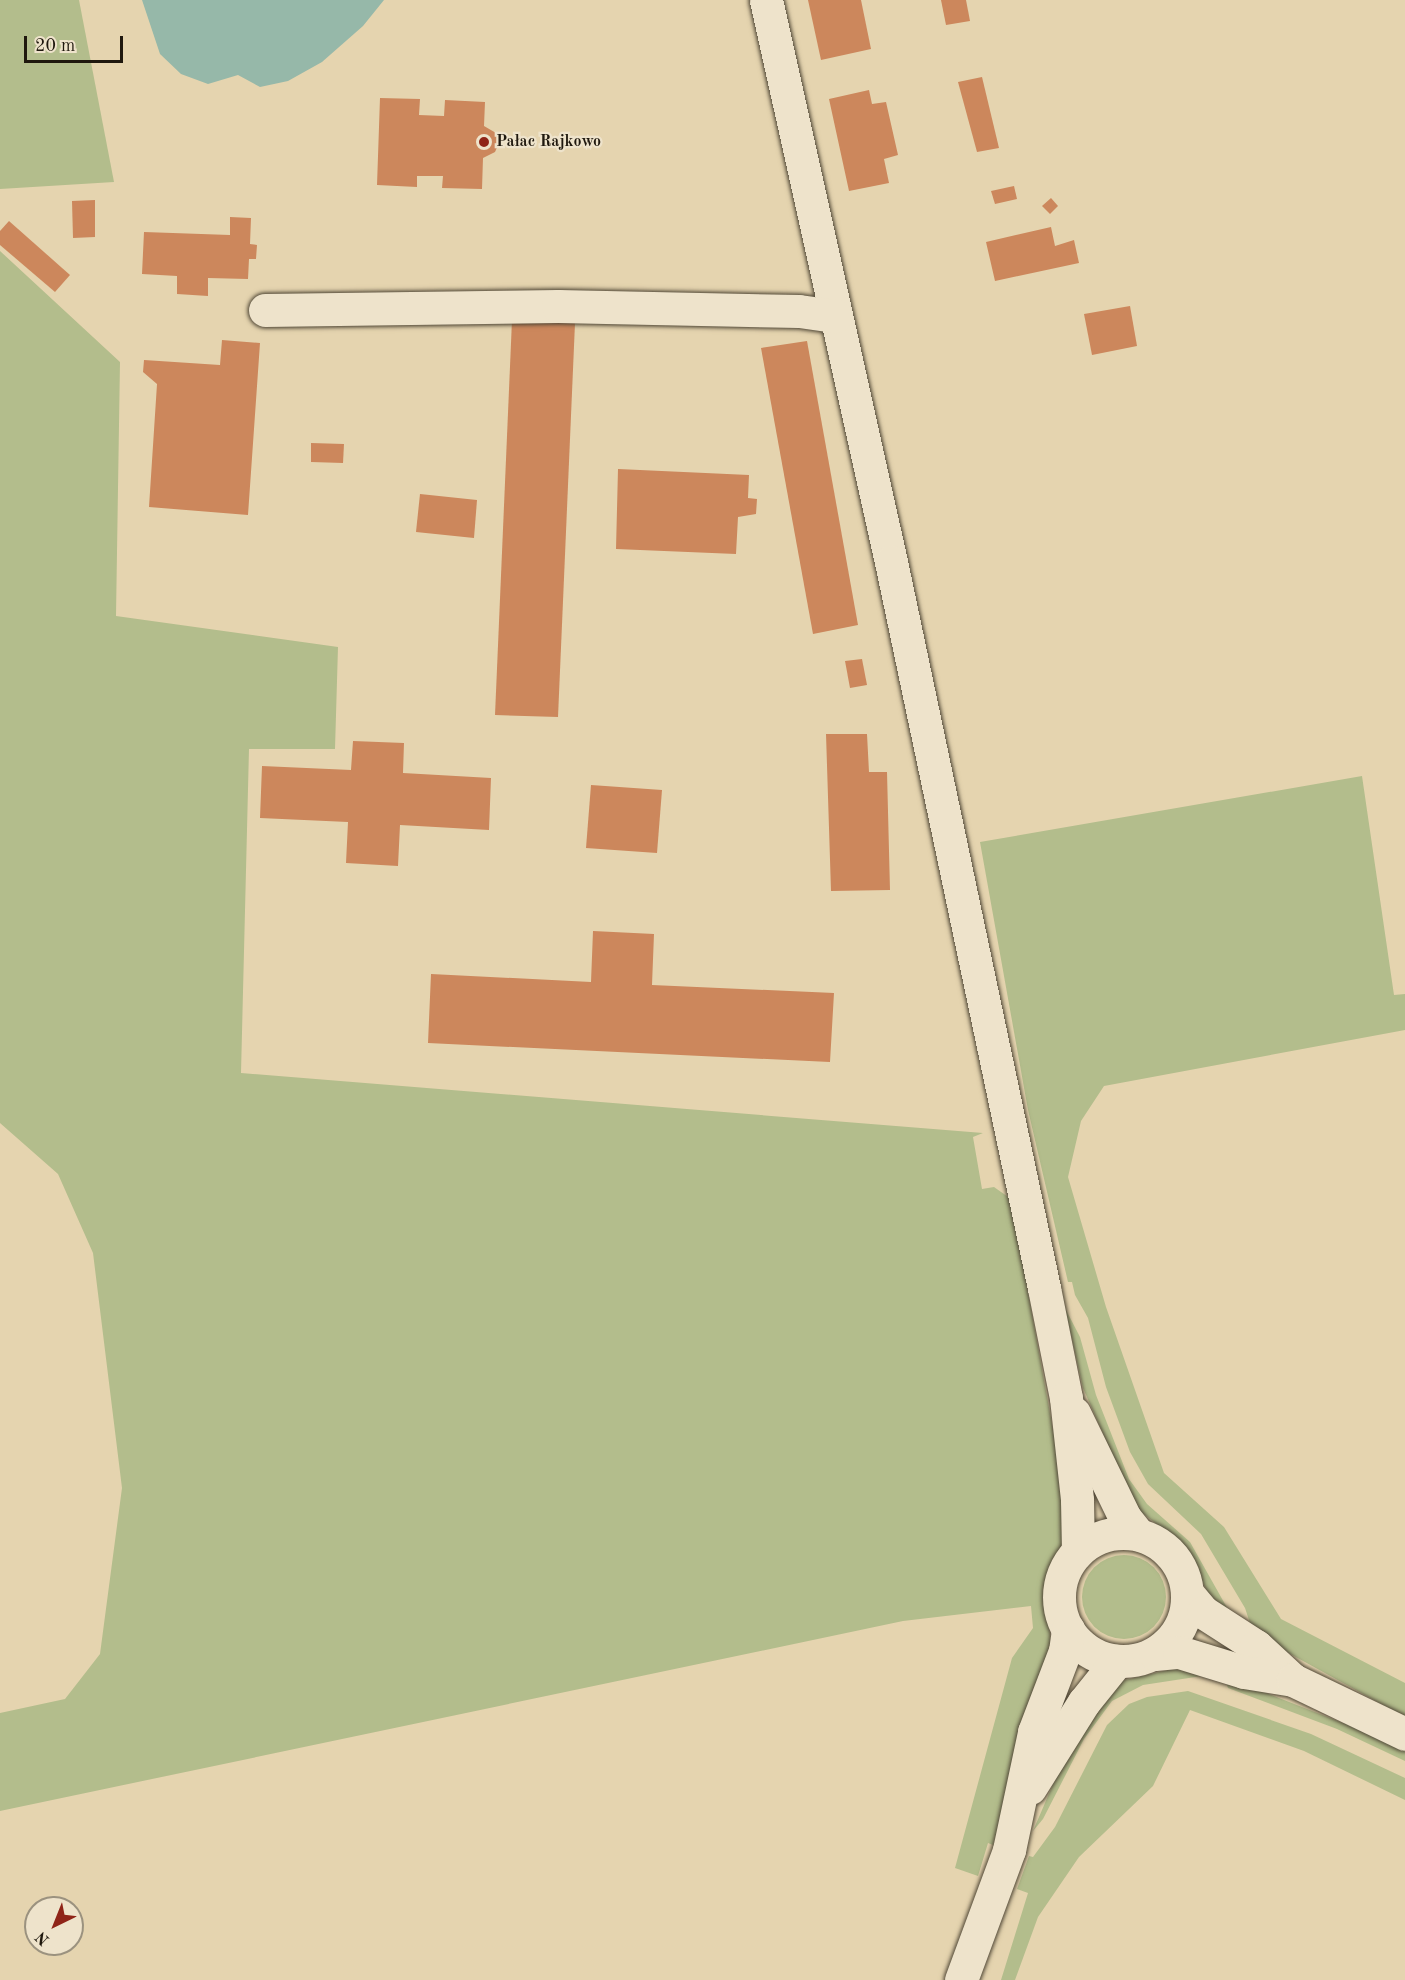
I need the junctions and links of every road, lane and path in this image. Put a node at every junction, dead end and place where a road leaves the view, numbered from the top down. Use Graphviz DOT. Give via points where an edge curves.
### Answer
graph roads {
  1 [pos="766,0"];
  2 [pos="265,310"];
  3 [pos="836,316"];
  4 [pos="1066,1398"];
  5 [pos="1138,1534"];
  6 [pos="1078,1551"];
  7 [pos="1188,1594"];
  8 [pos="1068,1629"];
  9 [pos="1155,1654"];
  10 [pos="1117,1662"];
  11 [pos="1293,1680"];
  12 [pos="1405,1734"];
  13 [pos="1023,1800"];
  14 [pos="961,1980"];
  1 -- 3 [label="street"];
  2 -- 3 [label="street" via="558,306 799,311"];
  3 -- 4 [label="street"];
  4 -- 5 [label="street" via="1125,1518"];
  4 -- 6 [label="street" via="1078,1509"];
  5 -- 6 [label="street" via="1106,1535"];
  5 -- 7 [label="street" via="1163,1546 1173,1556"];
  6 -- 8 [label="street" via="1060,1583 1060,1607"];
  7 -- 9 [label="street" via="1178,1633"];
  7 -- 11 [label="street" via="1203,1612 1256,1646"];
  8 -- 10 [label="street" via="1084,1648"];
  8 -- 13 [label="street" via="1065,1651 1035,1732"];
  9 -- 10 [label="street"];
  9 -- 11 [label="street" via="1188,1654 1244,1672"];
  10 -- 13 [label="street" via="1084,1702"];
  11 -- 12 [label="street"];
  13 -- 14 [label="street" via="1009,1850"];
}
